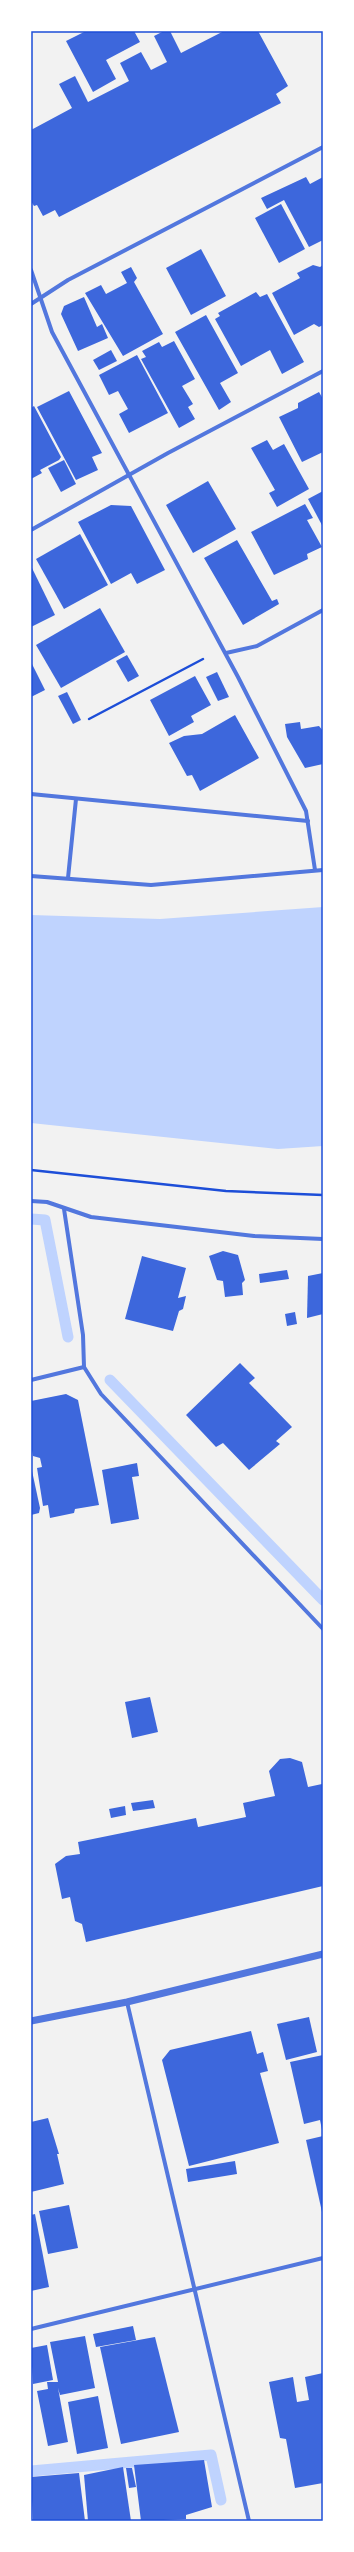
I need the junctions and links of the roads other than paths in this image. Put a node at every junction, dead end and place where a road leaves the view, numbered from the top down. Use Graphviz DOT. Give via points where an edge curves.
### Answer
graph roads {
  1 [pos="323,147"];
  2 [pos="31,270"];
  3 [pos="41,298"];
  4 [pos="31,304"];
  5 [pos="323,371"];
  6 [pos="131,475"];
  7 [pos="31,530"];
  8 [pos="323,610"];
  9 [pos="226,653"];
  10 [pos="31,794"];
  11 [pos="76,799"];
  12 [pos="308,821"];
  13 [pos="316,870"];
  14 [pos="323,870"];
  15 [pos="31,876"];
  16 [pos="68,878"];
  17 [pos="31,1201"];
  18 [pos="64,1209"];
  19 [pos="323,1239"];
  20 [pos="84,1368"];
  21 [pos="31,1380"];
  22 [pos="323,1629"];
  23 [pos="323,1954"];
  24 [pos="128,2002"];
  25 [pos="31,2021"];
  26 [pos="323,2258"];
  27 [pos="195,2289"];
  28 [pos="31,2329"];
  29 [pos="249,2521"];
  1 -- 3 [label="street" via="68,280"];
  2 -- 3 [label="street"];
  3 -- 4 [label="street"];
  3 -- 6 [label="street" via="52,332"];
  5 -- 6 [label="street"];
  6 -- 7 [label="street"];
  6 -- 9 [label="street"];
  8 -- 9 [label="street" via="257,646"];
  9 -- 12 [label="street" via="306,811"];
  10 -- 11 [label="street"];
  11 -- 12 [label="street"];
  11 -- 16 [label="street"];
  12 -- 13 [label="street"];
  13 -- 14 [label="street"];
  13 -- 16 [label="street" via="151,885"];
  15 -- 16 [label="street"];
  17 -- 18 [label="street" via="47,1202"];
  18 -- 19 [label="street" via="91,1217 254,1236"];
  18 -- 20 [label="street" via="83,1335"];
  20 -- 21 [label="street"];
  20 -- 22 [label="street" via="101,1394"];
  23 -- 24 [label="street"];
  24 -- 25 [label="street"];
  24 -- 27 [label="street"];
  26 -- 27 [label="street"];
  27 -- 28 [label="street"];
  27 -- 29 [label="street"];
}
